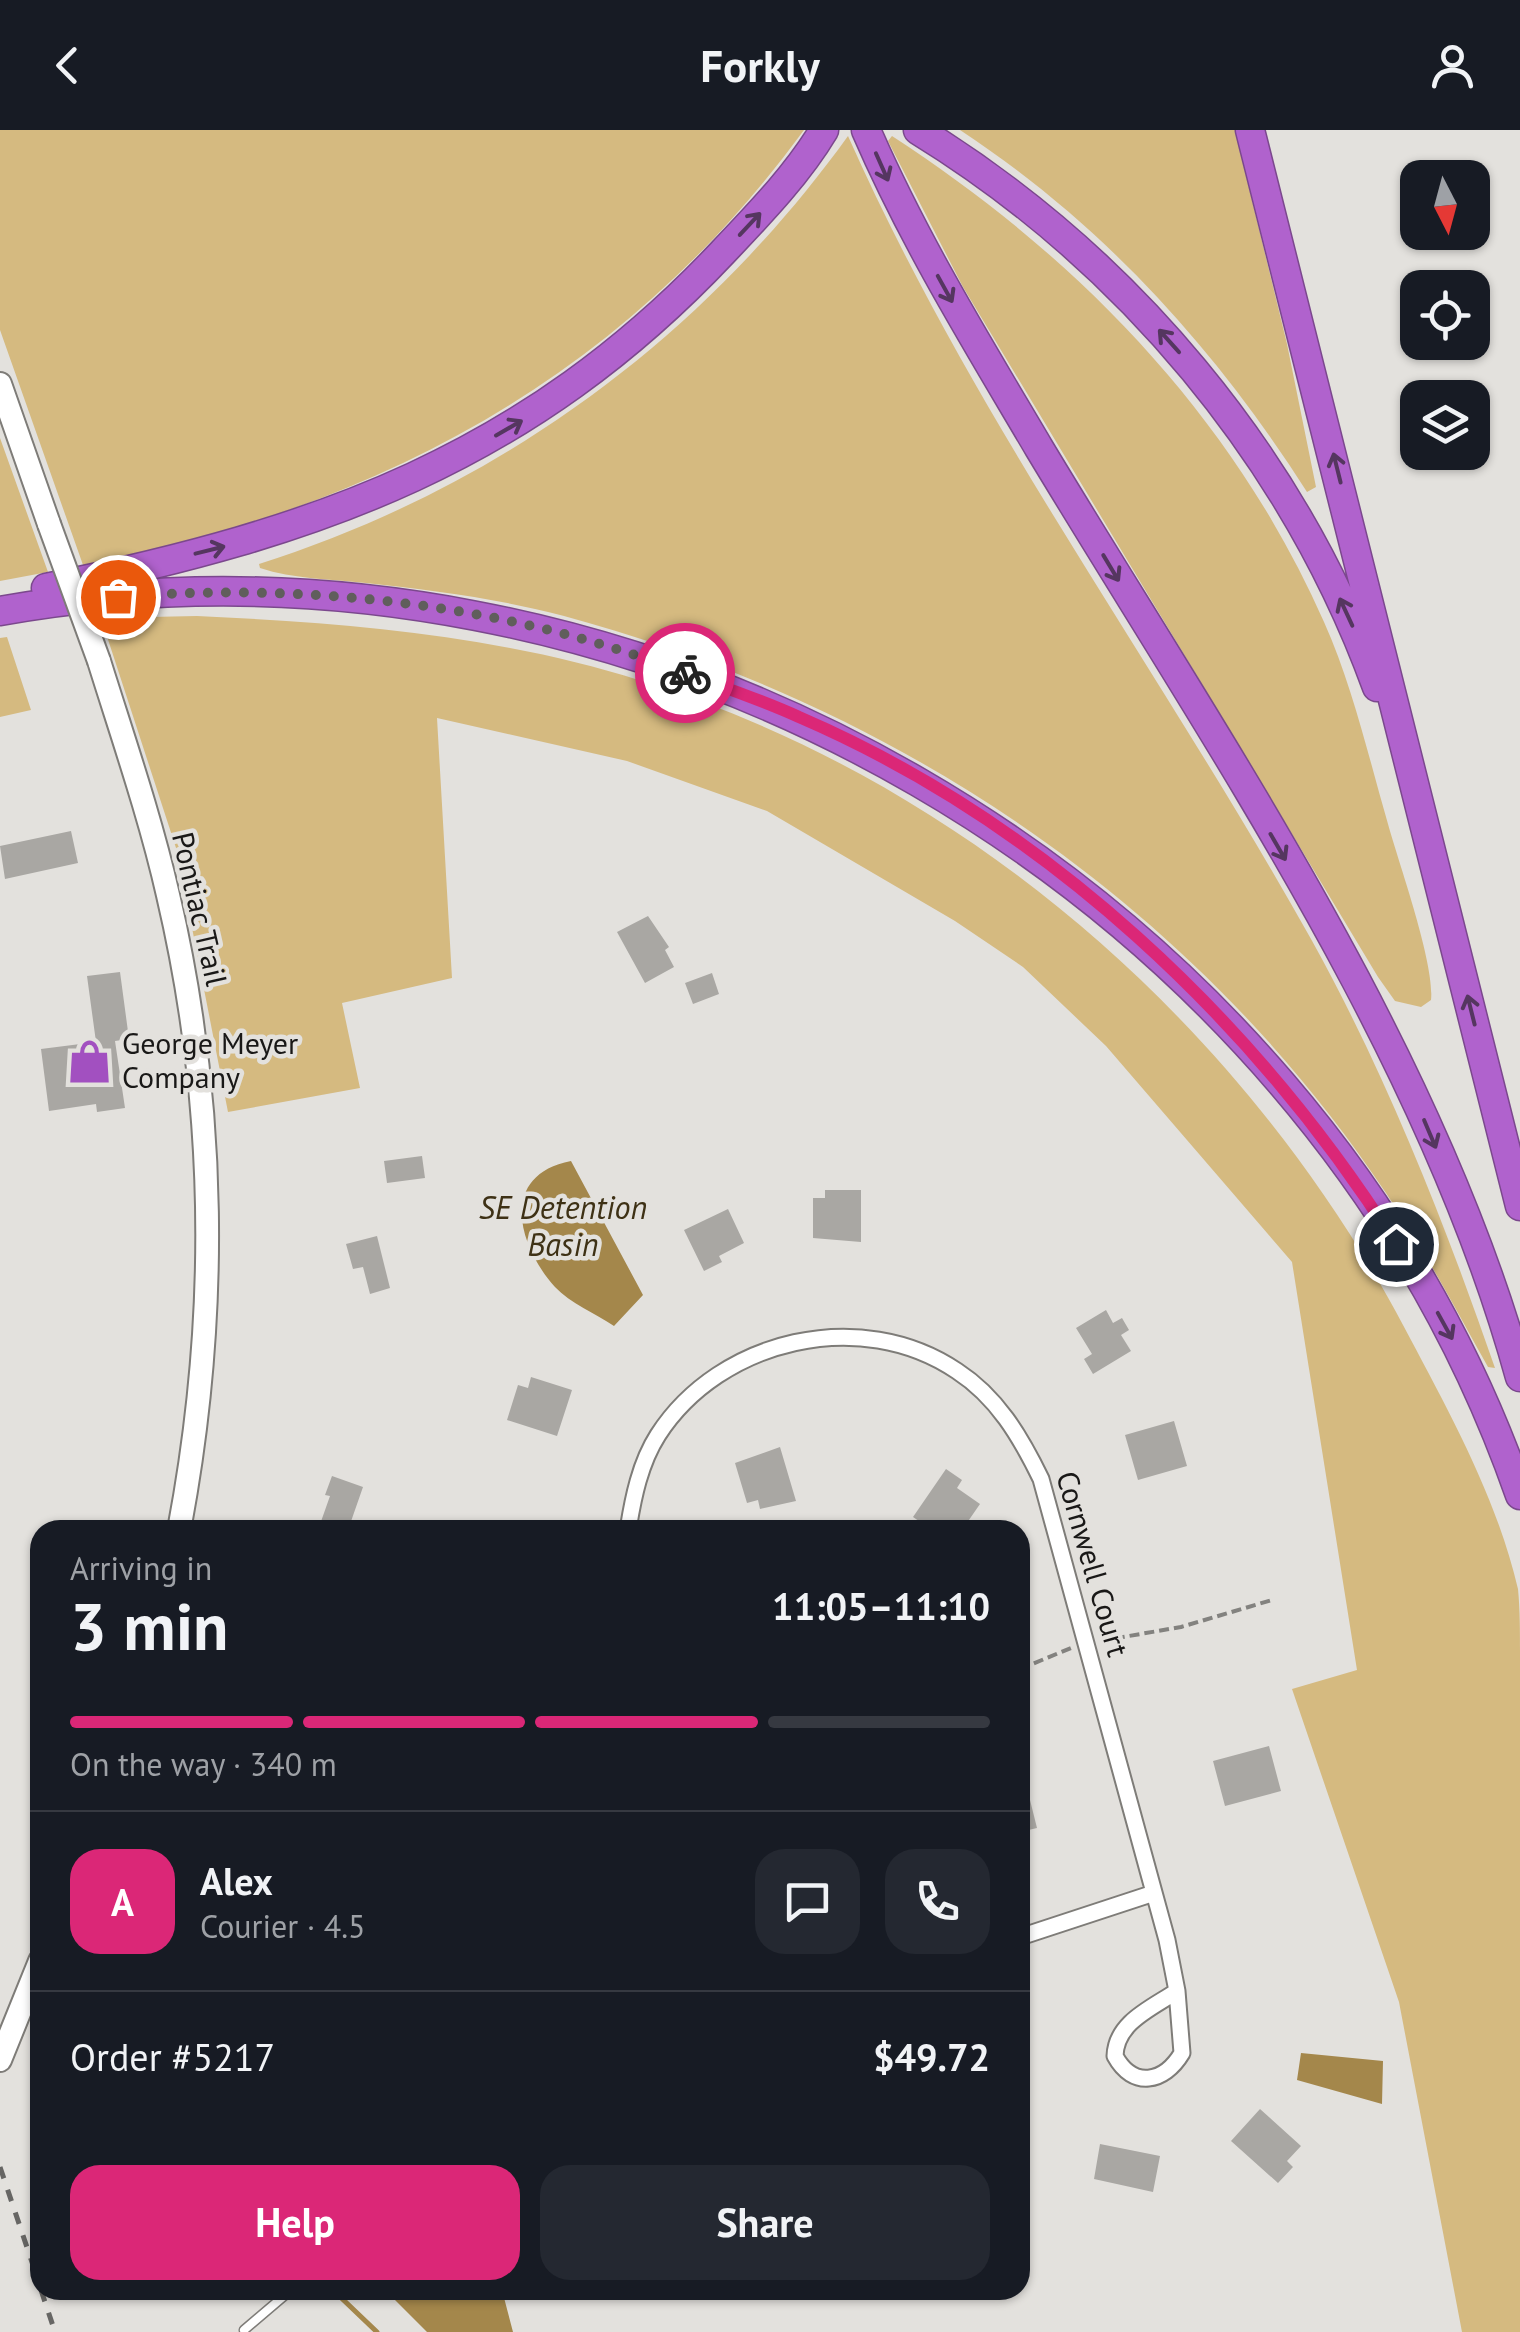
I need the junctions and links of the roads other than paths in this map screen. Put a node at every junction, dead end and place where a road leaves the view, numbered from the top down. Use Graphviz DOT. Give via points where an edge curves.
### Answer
graph roads {
  1 [pos="824,130"];
  2 [pos="866,130"];
  3 [pos="918,130"];
  4 [pos="1250,130"];
  5 [pos="0,384"];
  6 [pos="0,597"];
  7 [pos="0,611"];
  8 [pos="1419,801"];
  9 [pos="1520,1206"];
  10 [pos="1520,1377"];
  11 [pos="1520,1495"];
  12 [pos="181,1520"];
  13 [pos="630,1520"];
  14 [pos="1154,1892"];
  15 [pos="1030,1934"];
  16 [pos="30,1986"];
  17 [pos="1177,1991"];
  18 [pos="0,2060"];
  19 [pos="279,2300"];
  20 [pos="244,2330"];
  6 -- 1 [label="highway, one-way" via="133,570 330,515 516,426 683,295 765,208"];
  2 -- 10 [label="highway, one-way" via="959,314 1368,1004 1468,1224"];
  8 -- 3 [label="highway, one-way" via="1366,657 1311,539 1220,403 1084,255 965,159"];
  8 -- 4 [label="highway, one-way"];
  5 -- 12 [label="main road, Pontiac Trail, bridge" via="99,661 168,895 191,1011 204,1125 206,1309"];
  7 -- 11 [label="highway, one-way" via="152,594 271,592 447,610 650,659 802,718 916,777 995,827 1154,952 1300,1107 1354,1176 1418,1277 1462,1356"];
  9 -- 8 [label="highway, one-way"];
  13 -- 14 [label="street, Cornwell Court" via="658,1436 692,1394 762,1351 799,1340 853,1337 910,1348 970,1382 1005,1415 1041,1478"];
  14 -- 15 [label="street"];
  14 -- 17 [label="street, Cornwell Court"];
  16 -- 18 [label="main road"];
  17 -- 17 [label="street, Cornwell Court" via="1182,2053 1161,2076 1132,2076 1115,2056 1115,2044 1128,2024"];
  19 -- 20 [label="lane"];
}
